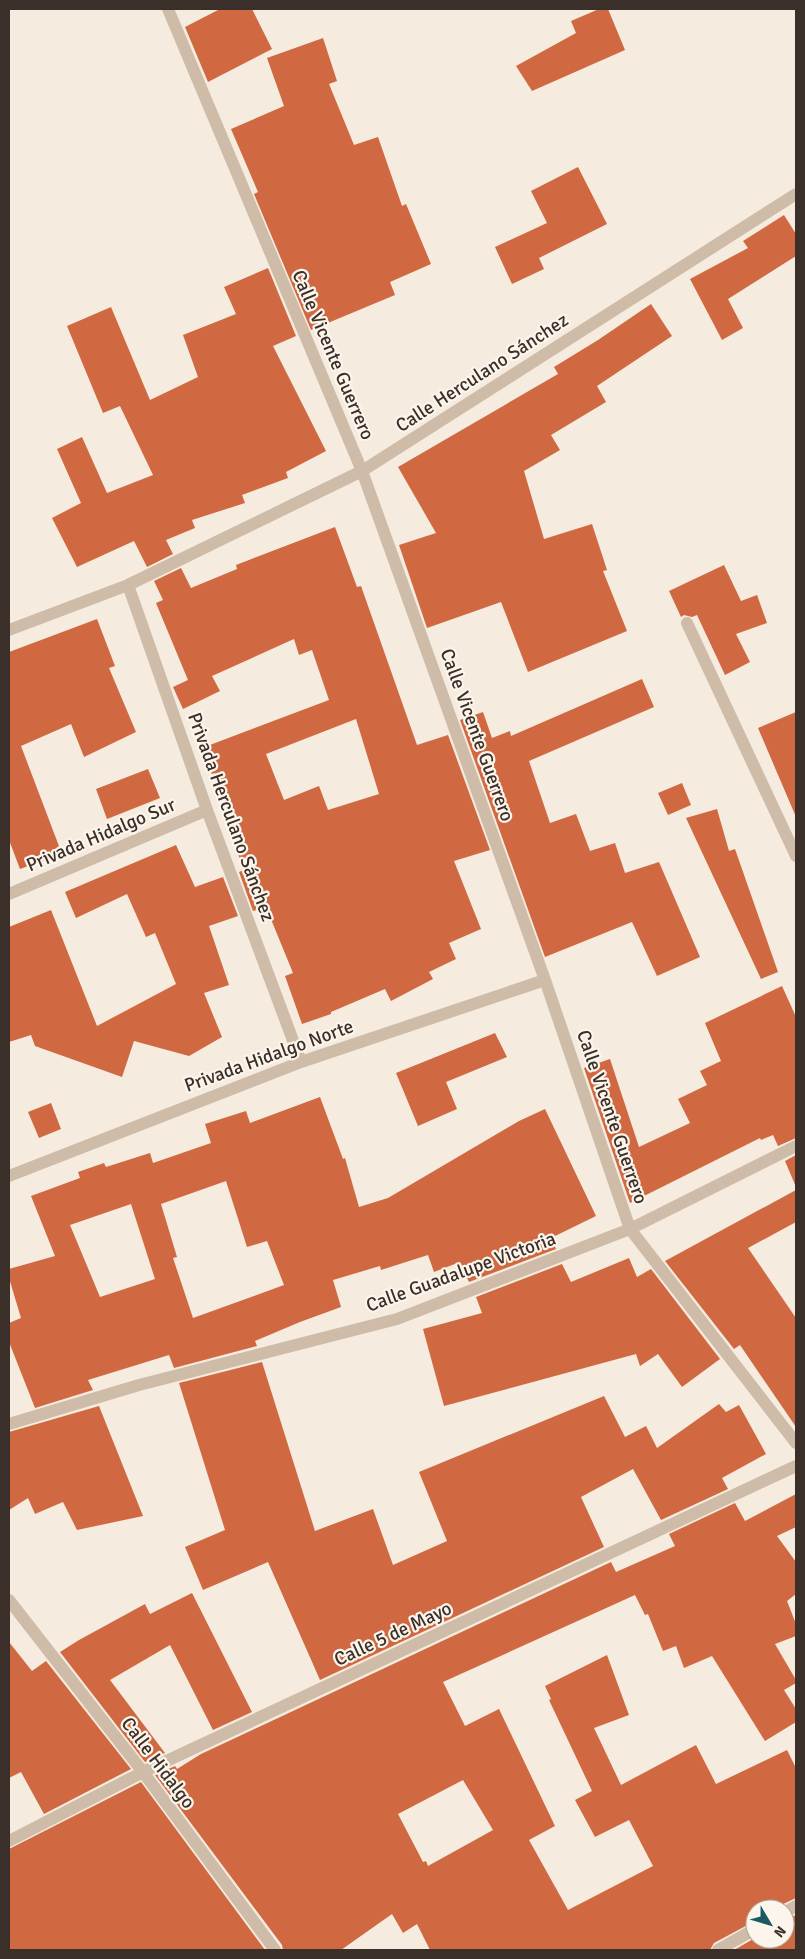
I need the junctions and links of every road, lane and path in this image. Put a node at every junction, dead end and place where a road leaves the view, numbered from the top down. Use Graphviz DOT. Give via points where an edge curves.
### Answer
graph roads {
  1 [pos="168,9"];
  2 [pos="796,194"];
  3 [pos="362,471"];
  4 [pos="128,585"];
  5 [pos="688,623"];
  6 [pos="9,630"];
  7 [pos="207,810"];
  8 [pos="791,829"];
  9 [pos="796,856"];
  10 [pos="9,894"];
  11 [pos="545,980"];
  12 [pos="301,1062"];
  13 [pos="796,1146"];
  14 [pos="9,1176"];
  15 [pos="630,1229"];
  16 [pos="9,1424"];
  17 [pos="796,1443"];
  18 [pos="796,1466"];
  19 [pos="9,1600"];
  20 [pos="143,1772"];
  21 [pos="9,1841"];
  22 [pos="745,1935"];
  23 [pos="275,1950"];
  24 [pos="718,1950"];
  1 -- 3 [label="street, Calle Vicente Guerrero"];
  2 -- 3 [label="street, Calle Herculano Sánchez"];
  3 -- 4 [label="street, Calle Herculano Sánchez"];
  3 -- 11 [label="street, Calle Vicente Guerrero"];
  4 -- 6 [label="street, Calle Herculano Sánchez"];
  4 -- 7 [label="street, Privada Herculano Sánchez"];
  5 -- 8 [label="street"];
  7 -- 10 [label="street, Privada Hidalgo Sur"];
  7 -- 12 [label="street, Privada Herculano Sánchez"];
  8 -- 9 [label="street"];
  11 -- 12 [label="street, Privada Hidalgo Norte"];
  11 -- 15 [label="street, Calle Vicente Guerrero"];
  12 -- 14 [label="street, Privada Hidalgo Norte"];
  13 -- 15 [label="street, Calle Guadalupe Victoria"];
  15 -- 16 [label="street, Calle Guadalupe Victoria" via="396,1319 139,1385"];
  15 -- 17 [label="street, Calle Vicente Guerrero"];
  18 -- 20 [label="street, Calle 5 de Mayo"];
  19 -- 20 [label="street, Calle Hidalgo"];
  20 -- 21 [label="street, Calle 5 de Mayo"];
  20 -- 23 [label="street, Calle Hidalgo"];
  22 -- 24 [label="street"];
}
